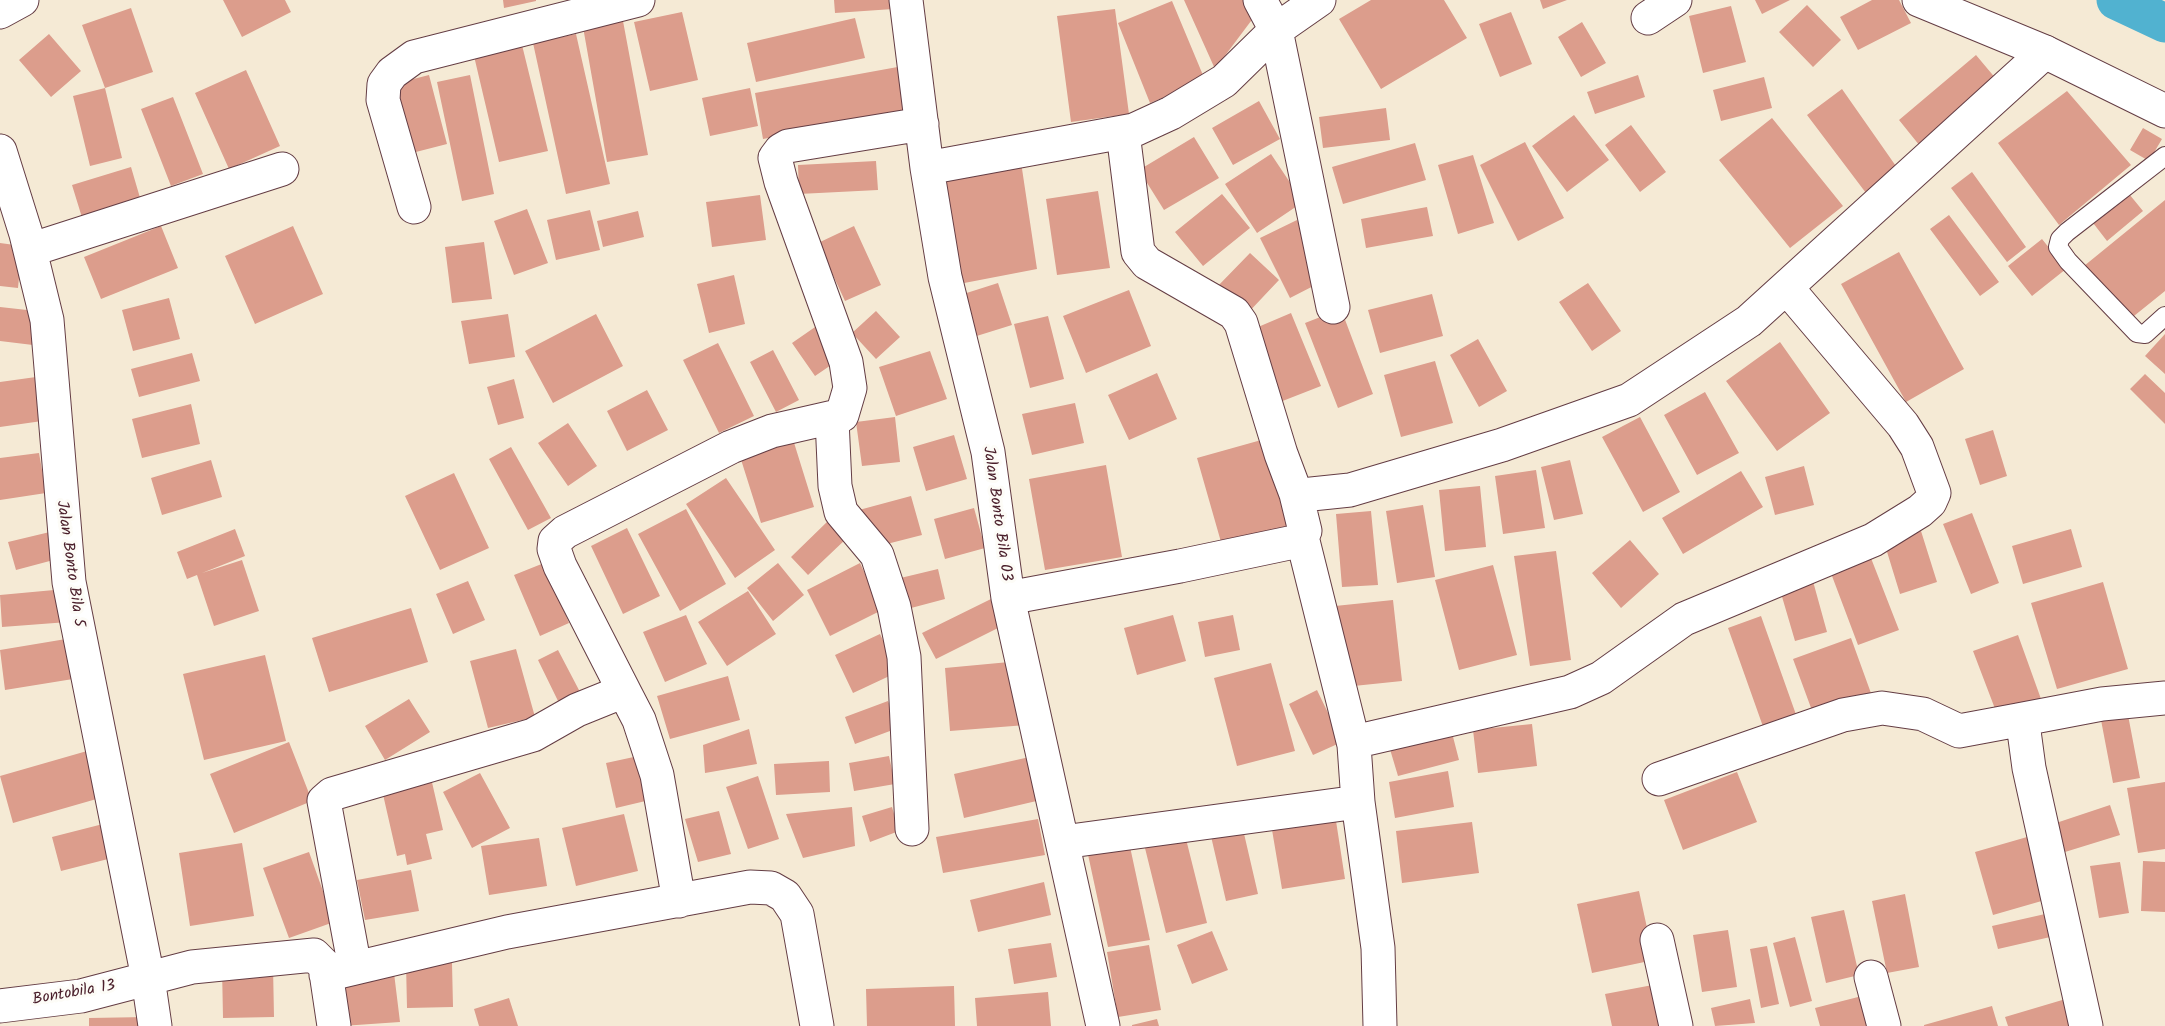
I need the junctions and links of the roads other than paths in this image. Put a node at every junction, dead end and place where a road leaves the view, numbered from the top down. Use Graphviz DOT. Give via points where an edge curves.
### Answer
graph roads {
  1 [pos="22,0"];
  2 [pos="638,0"];
  3 [pos="906,0"];
  4 [pos="1260,0"];
  5 [pos="1319,0"];
  6 [pos="1675,0"];
  7 [pos="1932,3"];
  8 [pos="0,12"];
  9 [pos="1648,18"];
  10 [pos="1276,30"];
  11 [pos="2045,52"];
  12 [pos="2165,111"];
  13 [pos="922,124"];
  14 [pos="1123,133"];
  15 [pos="0,151"];
  16 [pos="2165,156"];
  17 [pos="927,168"];
  18 [pos="282,169"];
  19 [pos="414,207"];
  20 [pos="30,250"];
  21 [pos="1787,288"];
  22 [pos="1333,307"];
  23 [pos="2165,316"];
  24 [pos="832,418"];
  25 [pos="1296,494"];
  26 [pos="1302,537"];
  27 [pos="1008,598"];
  28 [pos="624,692"];
  29 [pos="2165,699"];
  30 [pos="2018,720"];
  31 [pos="1354,745"];
  32 [pos="1659,780"];
  33 [pos="1358,802"];
  34 [pos="912,828"];
  35 [pos="1063,842"];
  36 [pos="680,902"];
  37 [pos="1657,940"];
  38 [pos="340,972"];
  39 [pos="1870,976"];
  40 [pos="148,978"];
  41 [pos="0,1006"];
  42 [pos="155,1026"];
  43 [pos="334,1026"];
  44 [pos="817,1026"];
  45 [pos="1103,1026"];
  46 [pos="1380,1026"];
  47 [pos="1676,1026"];
  48 [pos="1884,1026"];
  49 [pos="2086,1026"];
  1 -- 8 [label="street"];
  2 -- 19 [label="street" via="414,57 392,73 384,84 383,100"];
  3 -- 13 [label="street, Jalan Bonto Bila 03"];
  4 -- 10 [label="street"];
  5 -- 10 [label="street"];
  6 -- 9 [label="street"];
  7 -- 11 [label="street"];
  10 -- 14 [label="street" via="1224,81 1171,113"];
  10 -- 22 [label="street"];
  11 -- 12 [label="street"];
  11 -- 21 [label="street"];
  13 -- 17 [label="street, Jalan Bonto Bila 03"];
  13 -- 24 [label="street" via="788,146 776,158 781,182 846,362 850,388 842,415"];
  14 -- 17 [label="street"];
  14 -- 25 [label="street" via="1138,252 1147,263 1234,313 1241,322"];
  15 -- 20 [label="street, Jalan Bonto Bila 5"];
  16 -- 23 [label="lane" via="2067,232 2058,247 2137,333 2145,334"];
  17 -- 27 [label="street, Jalan Bonto Bila 03" via="945,277 988,452"];
  18 -- 20 [label="street"];
  20 -- 40 [label="street, Jalan Bonto Bila 5" via="47,320 69,582"];
  21 -- 25 [label="street" via="1749,321 1629,400 1502,445 1350,490"];
  21 -- 31 [label="street" via="1903,425 1931,481 1934,492 1930,502 1904,523 1873,540 1684,619 1601,678 1570,692 1366,738"];
  24 -- 28 [label="street" via="772,431 731,447 558,536 554,549 560,566"];
  24 -- 34 [label="street" via="835,486 841,512 877,555 904,657"];
  25 -- 26 [label="street" via="1305,531"];
  26 -- 27 [label="street" via="1294,542 1180,566"];
  26 -- 31 [label="street"];
  27 -- 35 [label="street, Jalan Bonto Bila 03"];
  28 -- 36 [label="street" via="639,720 657,775"];
  28 -- 38 [label="street" via="577,710 533,735 328,797 324,805"];
  29 -- 30 [label="street" via="2102,704"];
  30 -- 32 [label="street" via="1959,731 1923,714 1882,708 1843,715"];
  30 -- 49 [label="street" via="2024,731"];
  31 -- 33 [label="street"];
  33 -- 35 [label="street"];
  33 -- 46 [label="street" via="1378,948"];
  35 -- 45 [label="street, Jalan Bonto Bila 03"];
  36 -- 38 [label="street" via="507,932"];
  36 -- 44 [label="street" via="750,887 771,888 785,896 801,926"];
  37 -- 47 [label="street"];
  38 -- 40 [label="street, Bontobila 13" via="325,966 314,955 192,967"];
  38 -- 43 [label="street"];
  39 -- 48 [label="street"];
  40 -- 41 [label="street, Bontobila 13" via="81,996"];
  40 -- 42 [label="street, Jalan Bonto Bila 5"];
}
